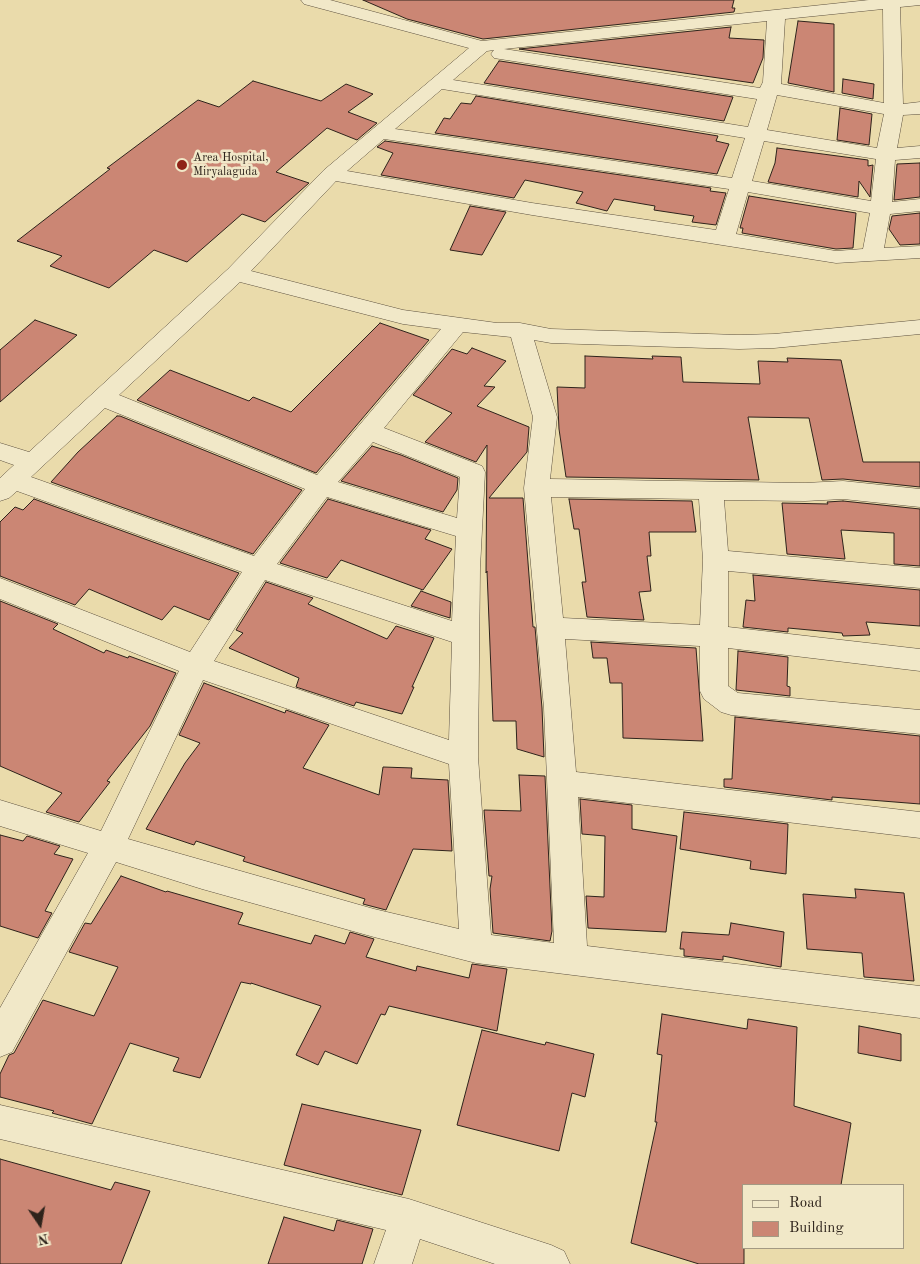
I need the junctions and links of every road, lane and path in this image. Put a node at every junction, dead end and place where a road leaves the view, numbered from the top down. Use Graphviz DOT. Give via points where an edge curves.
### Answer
graph roads {
  1 [pos="310,0"];
  2 [pos="919,0"];
  3 [pos="890,1"];
  4 [pos="754,9"];
  5 [pos="776,15"];
  6 [pos="480,48"];
  7 [pos="439,83"];
  8 [pos="769,92"];
  9 [pos="920,108"];
  10 [pos="894,110"];
  11 [pos="380,133"];
  12 [pos="756,135"];
  13 [pos="920,152"];
  14 [pos="886,155"];
  15 [pos="331,174"];
  16 [pos="741,185"];
  17 [pos="920,205"];
  18 [pos="881,209"];
  19 [pos="724,238"];
  20 [pos="920,252"];
  21 [pos="872,256"];
  22 [pos="236,274"];
  23 [pos="457,325"];
  24 [pos="920,327"];
  25 [pos="520,330"];
  26 [pos="103,398"];
  27 [pos="368,431"];
  28 [pos="0,451"];
  29 [pos="33,462"];
  30 [pos="6,486"];
  31 [pos="321,486"];
  32 [pos="537,488"];
  33 [pos="712,490"];
  34 [pos="920,498"];
  35 [pos="470,531"];
  36 [pos="716,560"];
  37 [pos="259,568"];
  38 [pos="920,578"];
  39 [pos="0,588"];
  40 [pos="550,628"];
  41 [pos="466,636"];
  42 [pos="713,636"];
  43 [pos="920,660"];
  44 [pos="196,666"];
  45 [pos="920,722"];
  46 [pos="463,757"];
  47 [pos="563,783"];
  48 [pos="0,813"];
  49 [pos="920,825"];
  50 [pos="109,846"];
  51 [pos="476,948"];
  52 [pos="571,961"];
  53 [pos="920,1002"];
  54 [pos="0,1041"];
  55 [pos="0,1122"];
  56 [pos="409,1217"];
  57 [pos="393,1264"];
  58 [pos="551,1264"];
  1 -- 6 [label="street"];
  2 -- 3 [label="street"];
  3 -- 5 [label="street"];
  3 -- 10 [label="street"];
  4 -- 5 [label="street"];
  4 -- 6 [label="street"];
  5 -- 8 [label="street"];
  6 -- 7 [label="street"];
  6 -- 8 [label="street"];
  7 -- 11 [label="street"];
  7 -- 12 [label="street"];
  8 -- 10 [label="street"];
  8 -- 12 [label="street"];
  9 -- 10 [label="street"];
  10 -- 14 [label="street"];
  11 -- 15 [label="street"];
  11 -- 16 [label="street"];
  12 -- 14 [label="street"];
  12 -- 16 [label="street"];
  13 -- 14 [label="street"];
  14 -- 18 [label="street"];
  15 -- 19 [label="street"];
  15 -- 22 [label="street"];
  16 -- 18 [label="street"];
  16 -- 19 [label="street"];
  17 -- 18 [label="street"];
  18 -- 21 [label="street"];
  19 -- 21 [label="street" via="836,257"];
  20 -- 21 [label="street"];
  22 -- 23 [label="street" via="403,317"];
  22 -- 26 [label="street"];
  23 -- 25 [label="street"];
  23 -- 27 [label="street"];
  24 -- 25 [label="street" via="739,342 551,336"];
  25 -- 32 [label="street" via="545,417"];
  26 -- 29 [label="street"];
  26 -- 31 [label="street"];
  27 -- 31 [label="street"];
  27 -- 35 [label="street" via="473,472"];
  28 -- 29 [label="street"];
  29 -- 30 [label="street"];
  30 -- 37 [label="street"];
  31 -- 35 [label="street"];
  31 -- 37 [label="street"];
  32 -- 33 [label="street"];
  32 -- 40 [label="street"];
  33 -- 34 [label="street" via="843,490"];
  33 -- 36 [label="street"];
  35 -- 41 [label="street"];
  36 -- 38 [label="street"];
  36 -- 42 [label="street"];
  37 -- 41 [label="street"];
  37 -- 44 [label="street"];
  39 -- 44 [label="street"];
  40 -- 42 [label="street"];
  40 -- 47 [label="street"];
  41 -- 46 [label="street"];
  42 -- 43 [label="street"];
  42 -- 45 [label="street" via="714,691 731,704"];
  44 -- 46 [label="street"];
  44 -- 50 [label="street"];
  46 -- 51 [label="street"];
  47 -- 49 [label="street"];
  47 -- 52 [label="street"];
  48 -- 50 [label="street"];
  50 -- 51 [label="street" via="374,923"];
  50 -- 54 [label="street"];
  51 -- 52 [label="street"];
  52 -- 53 [label="street"];
  55 -- 56 [label="street"];
  56 -- 57 [label="street"];
  56 -- 58 [label="street"];
}
